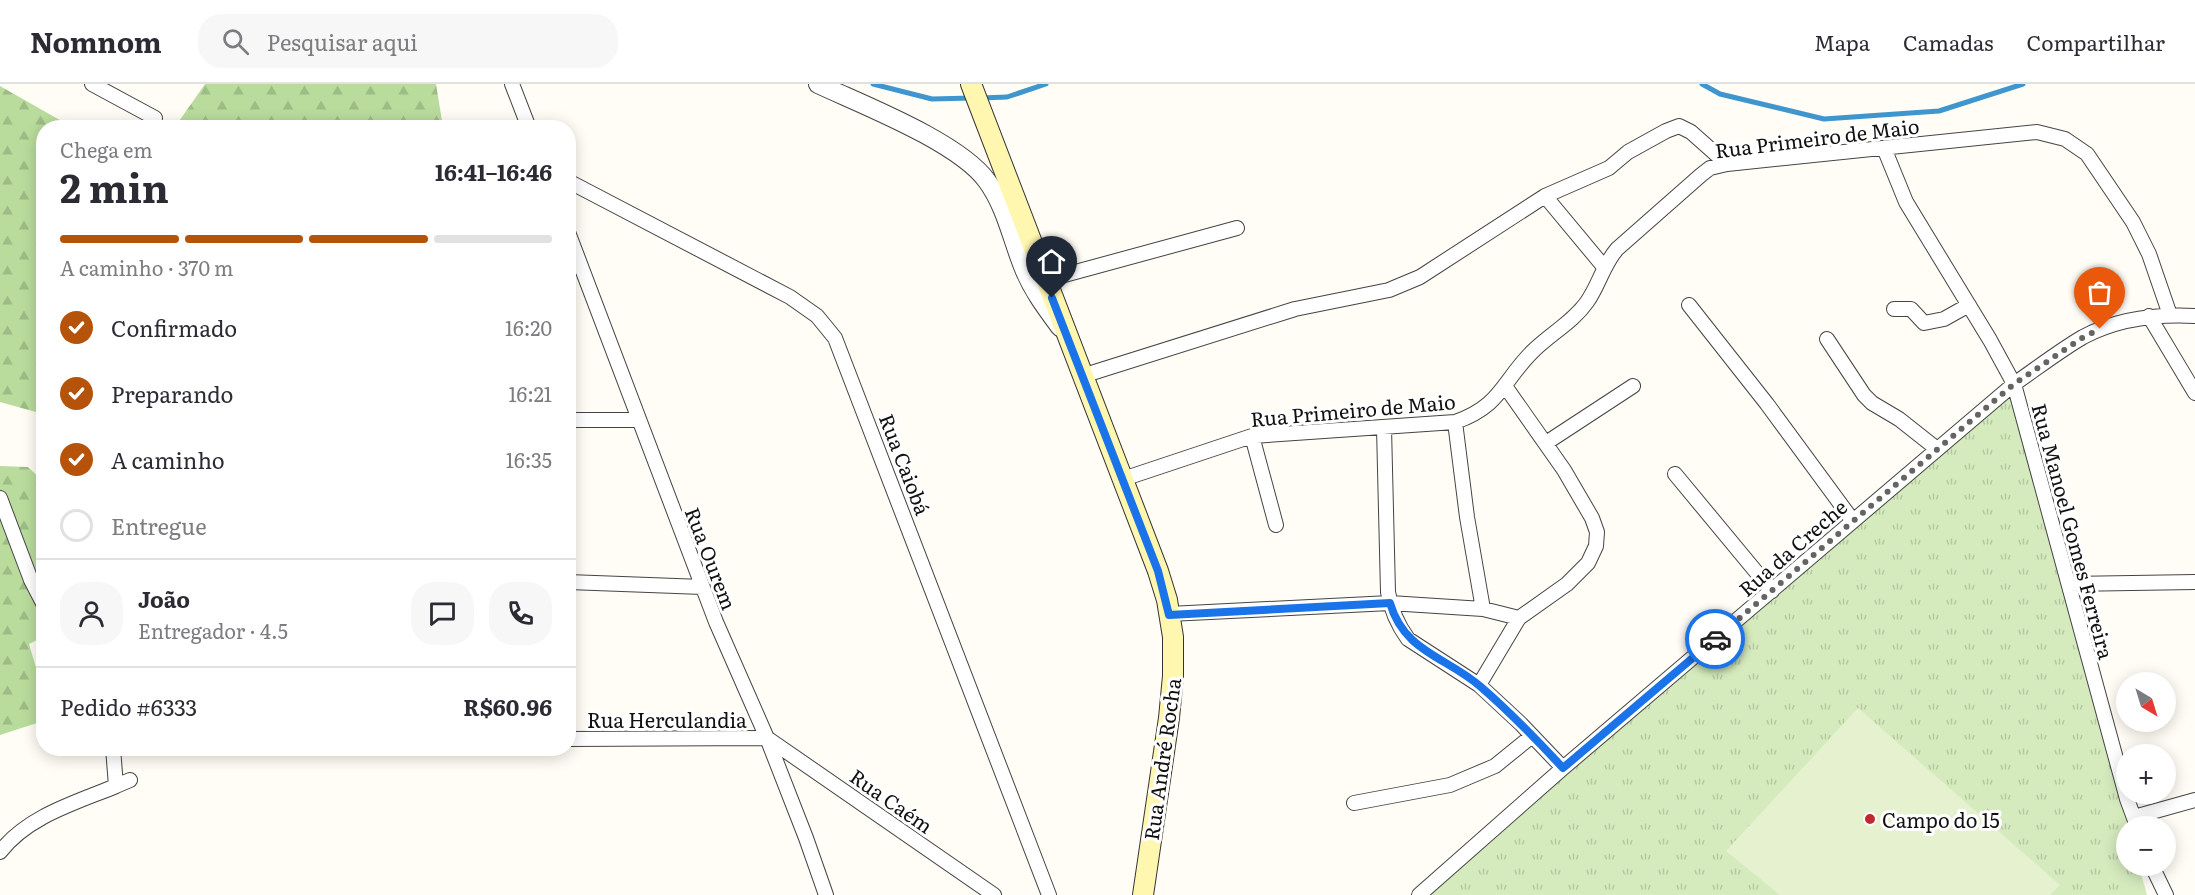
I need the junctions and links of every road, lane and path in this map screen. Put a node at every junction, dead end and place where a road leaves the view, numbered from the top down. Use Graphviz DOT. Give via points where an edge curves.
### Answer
graph roads {
  1 [pos="92,84"];
  2 [pos="512,84"];
  3 [pos="818,84"];
  4 [pos="971,84"];
  5 [pos="155,118"];
  6 [pos="526,120"];
  7 [pos="1884,148"];
  8 [pos="1727,164"];
  9 [pos="576,185"];
  10 [pos="1545,196"];
  11 [pos="1237,228"];
  12 [pos="576,253"];
  13 [pos="1604,267"];
  14 [pos="1046,280"];
  15 [pos="1689,305"];
  16 [pos="1968,305"];
  17 [pos="1894,309"];
  18 [pos="2170,315"];
  19 [pos="2149,316"];
  20 [pos="2195,316"];
  21 [pos="1065,334"];
  22 [pos="1827,339"];
  23 [pos="1082,376"];
  24 [pos="2014,384"];
  25 [pos="1505,386"];
  26 [pos="1633,386"];
  27 [pos="2195,393"];
  28 [pos="576,420"];
  29 [pos="639,420"];
  30 [pos="1455,422"];
  31 [pos="1384,428"];
  32 [pos="1252,436"];
  33 [pos="1546,443"];
  34 [pos="1937,449"];
  35 [pos="1676,474"];
  36 [pos="1123,479"];
  37 [pos="0,498"];
  38 [pos="1852,521"];
  39 [pos="1276,525"];
  40 [pos="576,582"];
  41 [pos="2195,582"];
  42 [pos="2069,584"];
  43 [pos="703,587"];
  44 [pos="36,590"];
  45 [pos="1772,591"];
  46 [pos="1390,603"];
  47 [pos="1483,609"];
  48 [pos="1169,615"];
  49 [pos="1519,618"];
  50 [pos="1479,685"];
  51 [pos="1532,736"];
  52 [pos="767,738"];
  53 [pos="576,739"];
  54 [pos="114,756"];
  55 [pos="1563,768"];
  56 [pos="130,780"];
  57 [pos="116,786"];
  58 [pos="2195,800"];
  59 [pos="1354,803"];
  60 [pos="2134,816"];
  61 [pos="2152,816"];
  62 [pos="0,852"];
  63 [pos="2157,876"];
  64 [pos="826,895"];
  65 [pos="994,895"];
  66 [pos="1049,895"];
  67 [pos="1143,895"];
  68 [pos="1419,895"];
  69 [pos="2166,895"];
  1 -- 5 [label="street"];
  2 -- 6 [label="street"];
  3 -- 21 [label="street" via="969,161 987,181 1001,206 1035,292"];
  4 -- 14 [label="main road, Rua André Rocha"];
  7 -- 8 [label="street, Rua Primeiro de Maio"];
  7 -- 16 [label="street, Rua Manoel Gomes Ferreira" via="1905,202"];
  7 -- 18 [label="street, Rua Primeiro de Maio" via="2037,132 2065,139 2087,154 2133,222 2149,254"];
  8 -- 10 [label="street" via="1679,126 1628,152 1609,168"];
  8 -- 13 [label="street, Rua Primeiro de Maio" via="1701,175 1617,249"];
  9 -- 66 [label="street, Rua Caiobá" via="790,297 817,316 835,338"];
  10 -- 13 [label="street"];
  10 -- 23 [label="street" via="1420,277 1389,290 1295,309"];
  11 -- 14 [label="street"];
  12 -- 29 [label="street, Rua Ourem"];
  13 -- 25 [label="street, Rua Primeiro de Maio" via="1581,310 1534,350"];
  14 -- 21 [label="main road, Rua André Rocha"];
  15 -- 38 [label="street"];
  16 -- 17 [label="street" via="1924,323 1911,309"];
  16 -- 24 [label="street, Rua Manoel Gomes Ferreira"];
  18 -- 19 [label="street, Rua da Creche"];
  18 -- 20 [label="street, Rua da Creche"];
  19 -- 24 [label="street, Rua da Creche" via="2082,338"];
  19 -- 27 [label="street"];
  21 -- 23 [label="main road, Rua André Rocha"];
  22 -- 34 [label="street" via="1872,403"];
  23 -- 36 [label="main road, Rua André Rocha"];
  24 -- 34 [label="street, Rua da Creche"];
  24 -- 42 [label="street, Rua Manoel Gomes Ferreira"];
  25 -- 30 [label="street, Rua Primeiro de Maio" via="1484,409"];
  25 -- 33 [label="street"];
  26 -- 33 [label="street"];
  28 -- 29 [label="street"];
  29 -- 43 [label="street, Rua Ourem"];
  30 -- 31 [label="street, Rua Primeiro de Maio"];
  30 -- 47 [label="street"];
  31 -- 32 [label="street, Rua Primeiro de Maio"];
  31 -- 46 [label="street"];
  32 -- 36 [label="street, Rua Primeiro de Maio"];
  32 -- 39 [label="street"];
  33 -- 49 [label="street" via="1592,518 1596,546 1588,563 1567,584"];
  34 -- 38 [label="street, Rua da Creche"];
  35 -- 45 [label="street"];
  36 -- 48 [label="main road, Rua André Rocha" via="1158,571"];
  37 -- 44 [label="street"];
  38 -- 45 [label="street, Rua da Creche"];
  40 -- 43 [label="street"];
  41 -- 42 [label="street"];
  42 -- 60 [label="street, Rua Manoel Gomes Ferreira"];
  43 -- 52 [label="street, Rua Ourem"];
  45 -- 55 [label="street, Rua da Creche"];
  46 -- 47 [label="street"];
  46 -- 48 [label="street"];
  46 -- 50 [label="street" via="1408,639"];
  47 -- 49 [label="street"];
  48 -- 67 [label="main road, Rua André Rocha" via="1173,646 1170,708"];
  49 -- 50 [label="street"];
  50 -- 51 [label="street"];
  51 -- 55 [label="street"];
  51 -- 59 [label="street" via="1495,766 1468,778"];
  52 -- 53 [label="street, Rua Herculandia"];
  52 -- 64 [label="street, Rua Ourem"];
  52 -- 65 [label="street, Rua Caém"];
  54 -- 57 [label="street"];
  55 -- 68 [label="street, Rua da Creche"];
  56 -- 57 [label="street"];
  57 -- 62 [label="street" via="37,820 10,839"];
  58 -- 61 [label="street"];
  63 -- 69 [label="street"];
}
